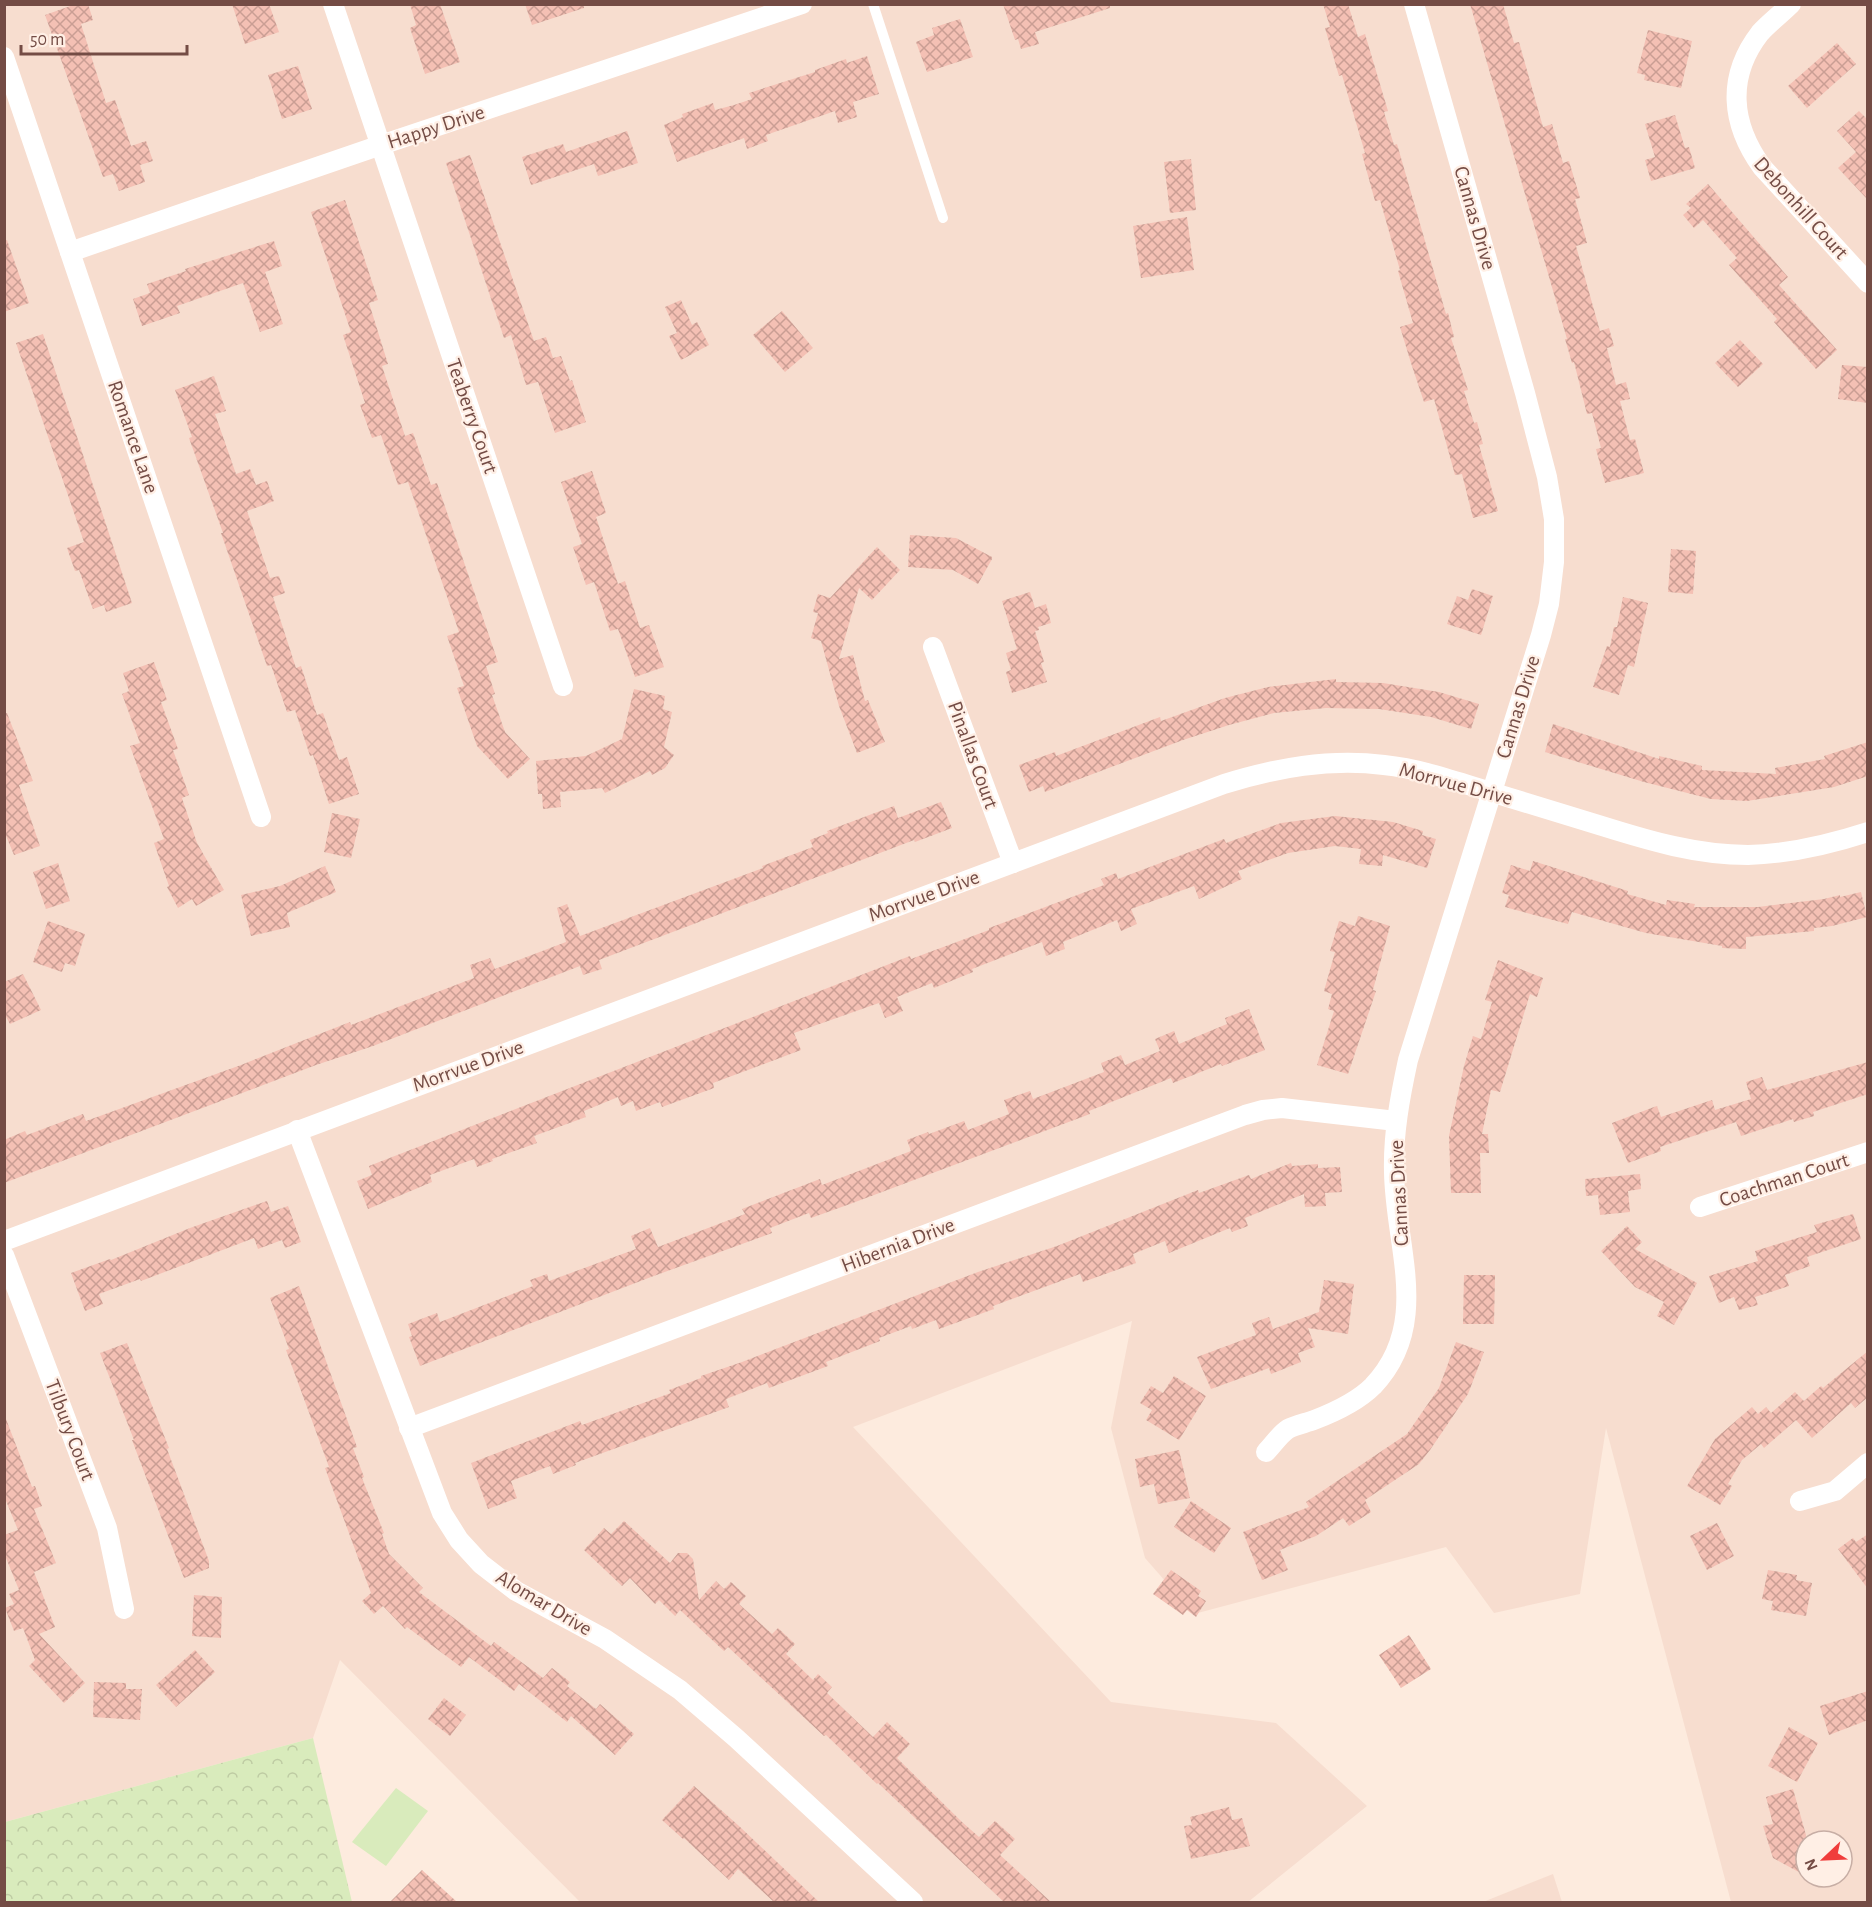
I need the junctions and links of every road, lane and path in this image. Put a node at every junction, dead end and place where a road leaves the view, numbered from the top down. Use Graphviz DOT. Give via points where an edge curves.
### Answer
graph roads {
  1 [pos="333,4"];
  2 [pos="802,4"];
  3 [pos="873,4"];
  4 [pos="1414,4"];
  5 [pos="1791,4"];
  6 [pos="4,57"];
  7 [pos="381,145"];
  8 [pos="943,218"];
  9 [pos="70,252"];
  10 [pos="1868,283"];
  11 [pos="933,647"];
  12 [pos="563,686"];
  13 [pos="1492,792"];
  14 [pos="261,817"];
  15 [pos="1868,832"];
  16 [pos="1013,863"];
  17 [pos="1396,1121"];
  18 [pos="297,1130"];
  19 [pos="1868,1152"];
  20 [pos="1700,1207"];
  21 [pos="4,1241"];
  22 [pos="4,1255"];
  23 [pos="409,1428"];
  24 [pos="1266,1452"];
  25 [pos="1868,1463"];
  26 [pos="1800,1501"];
  27 [pos="124,1609"];
  28 [pos="913,1902"];
  1 -- 7 [label="street, Teaberry Court"];
  2 -- 7 [label="street, Happy Drive"];
  3 -- 8 [label="lane"];
  4 -- 13 [label="street, Cannas Drive" via="1525,393 1554,519 1549,604"];
  5 -- 10 [label="street, Debonhill Court" via="1762,31 1741,68 1736,99 1741,130 1762,167"];
  6 -- 9 [label="street, Romance Lane"];
  7 -- 9 [label="street, Happy Drive"];
  7 -- 12 [label="street, Teaberry Court"];
  9 -- 14 [label="street, Romance Lane"];
  11 -- 16 [label="street, Pinallas Court"];
  13 -- 15 [label="street, Morrvue Drive" via="1664,845 1705,853 1790,852"];
  13 -- 16 [label="street, Morrvue Drive" via="1426,772 1384,765 1301,765 1224,784"];
  13 -- 17 [label="street, Cannas Drive" via="1408,1060"];
  16 -- 18 [label="street, Morrvue Drive"];
  17 -- 23 [label="street, Hibernia Drive" via="1282,1108 1245,1115"];
  17 -- 24 [label="street, Cannas Drive" via="1395,1202 1407,1292 1400,1343 1385,1370 1356,1400 1287,1430"];
  18 -- 21 [label="street, Morrvue Drive"];
  18 -- 23 [label="street, Alomar Drive"];
  19 -- 20 [label="street, Coachman Court"];
  22 -- 27 [label="street, Tilbury Court" via="107,1528"];
  23 -- 28 [label="street, Alomar Drive" via="442,1513 481,1564 516,1591 605,1640 680,1690"];
  25 -- 26 [label="street" via="1835,1491"];
}
